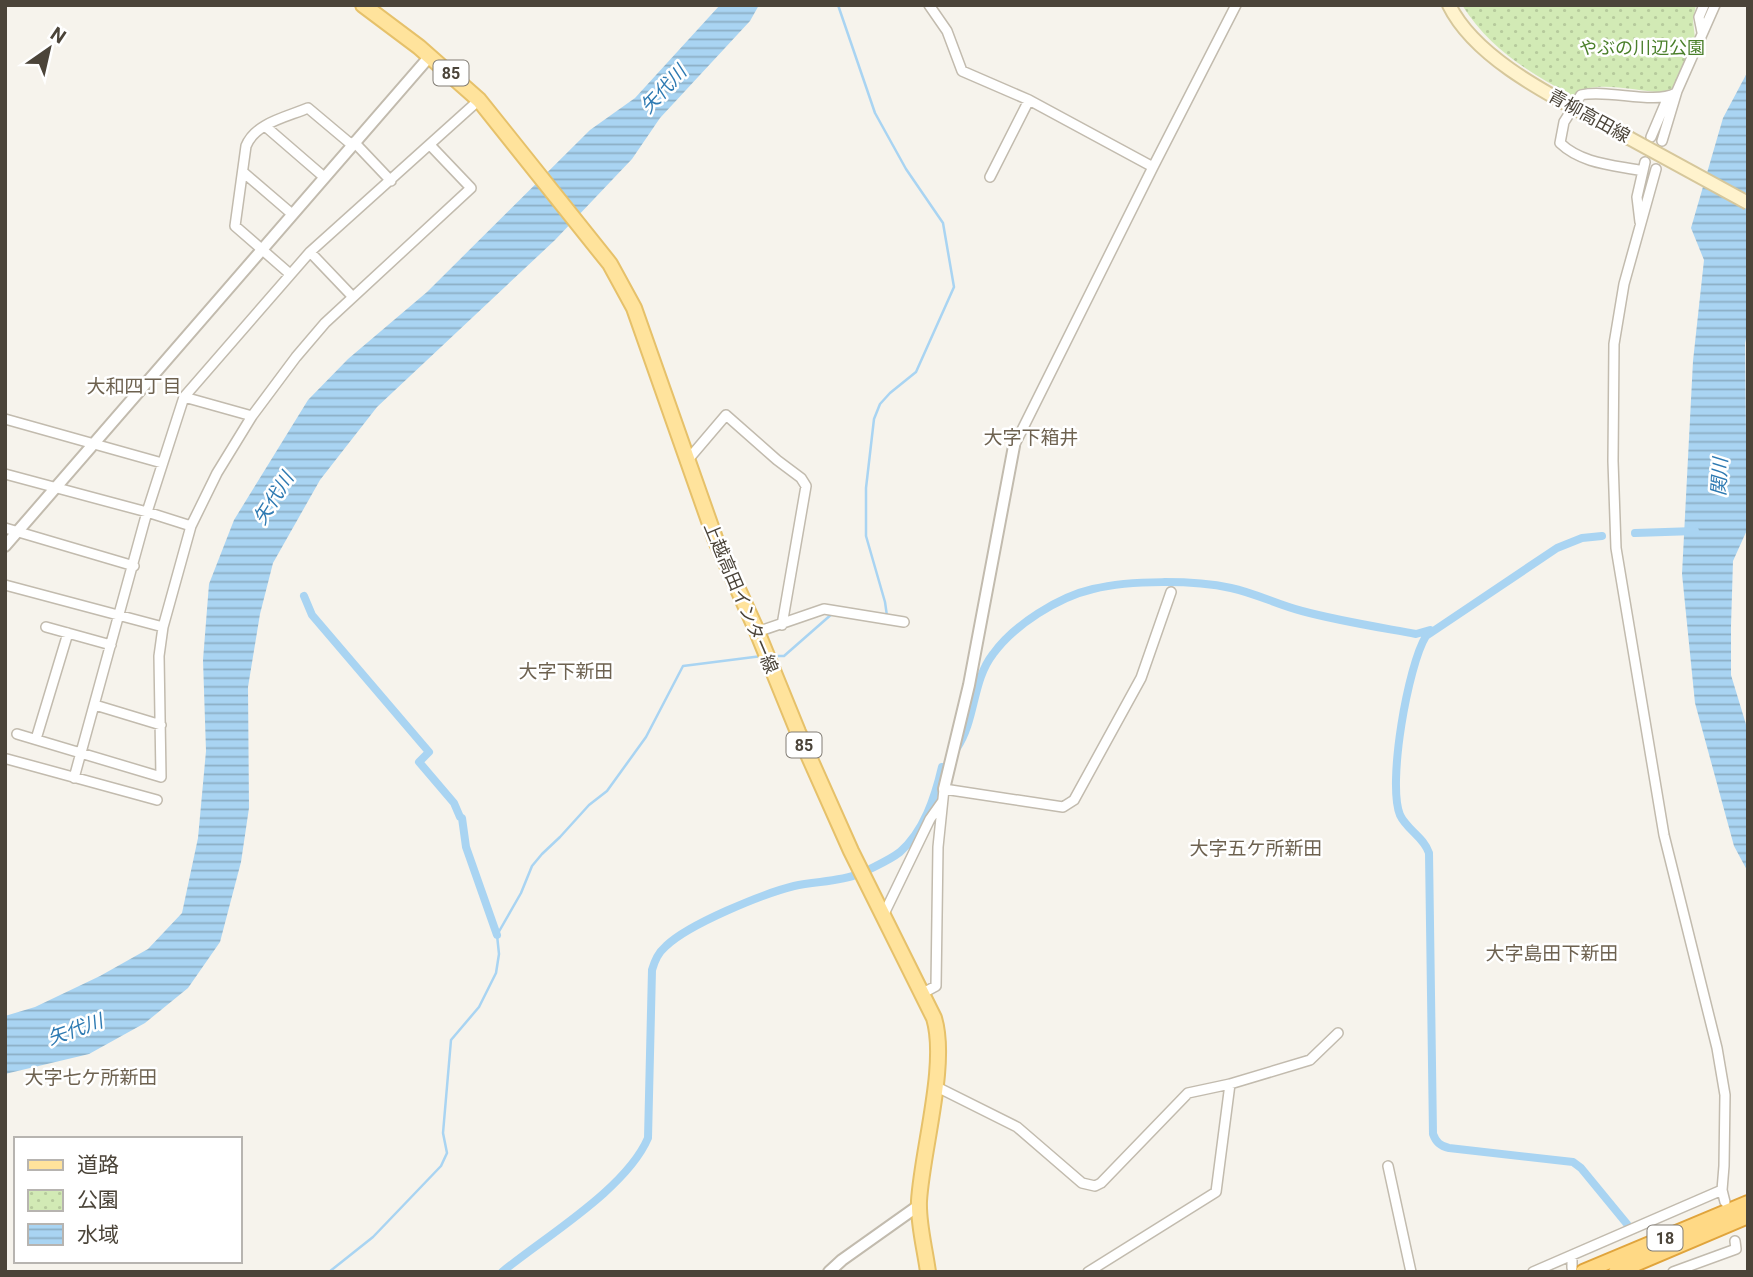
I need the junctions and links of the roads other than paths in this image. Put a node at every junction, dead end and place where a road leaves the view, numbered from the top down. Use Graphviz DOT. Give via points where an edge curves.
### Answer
graph roads {
  1 [pos="929,5"];
  2 [pos="1236,5"];
  3 [pos="1449,5"];
  4 [pos="1704,5"];
  5 [pos="1715,5"];
  6 [pos="373,8"];
  7 [pos="1702,32"];
  8 [pos="430,56"];
  9 [pos="1672,95"];
  10 [pos="479,100"];
  11 [pos="1029,100"];
  12 [pos="1574,106"];
  13 [pos="265,126"];
  14 [pos="1651,137"];
  15 [pos="1662,141"];
  16 [pos="353,143"];
  17 [pos="430,145"];
  18 [pos="1153,167"];
  19 [pos="1656,169"];
  20 [pos="243,172"];
  21 [pos="324,177"];
  22 [pos="990,177"];
  23 [pos="391,181"];
  24 [pos="1748,203"];
  25 [pos="292,214"];
  26 [pos="1641,224"];
  27 [pos="261,249"];
  28 [pos="310,252"];
  29 [pos="290,274"];
  30 [pos="352,296"];
  31 [pos="184,397"];
  32 [pos="252,416"];
  33 [pos="5,419"];
  34 [pos="94,444"];
  35 [pos="1014,446"];
  36 [pos="686,462"];
  37 [pos="162,463"];
  38 [pos="5,474"];
  39 [pos="53,489"];
  40 [pos="147,512"];
  41 [pos="191,526"];
  42 [pos="5,528"];
  43 [pos="17,531"];
  44 [pos="5,546"];
  45 [pos="134,566"];
  46 [pos="5,585"];
  47 [pos="1171,593"];
  48 [pos="120,614"];
  49 [pos="904,622"];
  50 [pos="782,625"];
  51 [pos="46,627"];
  52 [pos="163,627"];
  53 [pos="757,632"];
  54 [pos="68,633"];
  55 [pos="111,645"];
  56 [pos="94,705"];
  57 [pos="161,725"];
  58 [pos="17,734"];
  59 [pos="36,739"];
  60 [pos="81,752"];
  61 [pos="7,758"];
  62 [pos="74,778"];
  63 [pos="944,789"];
  64 [pos="157,800"];
  65 [pos="943,801"];
  66 [pos="883,916"];
  67 [pos="923,993"];
  68 [pos="1338,1033"];
  69 [pos="1230,1084"];
  70 [pos="935,1086"];
  71 [pos="1388,1167"];
  72 [pos="1722,1191"];
  73 [pos="1725,1202"];
  74 [pos="1748,1203"];
  75 [pos="919,1206"];
  76 [pos="1748,1216"];
  77 [pos="1735,1241"];
  78 [pos="1572,1255"];
  79 [pos="1578,1270"];
  80 [pos="829,1272"];
  81 [pos="928,1272"];
  82 [pos="1088,1272"];
  83 [pos="1411,1272"];
  84 [pos="1533,1272"];
  85 [pos="1616,1272"];
  86 [pos="1673,1272"];
  1 -- 11 [label="street" via="947,31 962,71"];
  2 -- 18 [label="street"];
  3 -- 12 [label="main road, 青柳高田線" via="1490,56"];
  4 -- 7 [label="street" via="1699,17"];
  5 -- 7 [label="street"];
  6 -- 8 [label="main road, 上越高田インター線 / 85"];
  7 -- 9 [label="street"];
  8 -- 10 [label="main road, 上越高田インター線 / 85"];
  8 -- 16 [label="street"];
  9 -- 12 [label="street" via="1589,93 1581,95"];
  9 -- 14 [label="street"];
  9 -- 15 [label="street"];
  10 -- 17 [label="street"];
  10 -- 36 [label="main road, 上越高田インター線 / 85" via="610,264 634,308"];
  11 -- 18 [label="street"];
  11 -- 22 [label="street"];
  12 -- 24 [label="main road, 青柳高田線, bridge"];
  12 -- 26 [label="street" via="1560,134 1560,143 1569,151 1597,162 1644,167 1637,197"];
  13 -- 16 [label="street" via="307,108"];
  13 -- 20 [label="street" via="249,138"];
  13 -- 21 [label="street"];
  16 -- 21 [label="street"];
  16 -- 23 [label="street"];
  17 -- 23 [label="street"];
  17 -- 30 [label="street" via="471,188"];
  18 -- 35 [label="street"];
  19 -- 26 [label="street"];
  20 -- 25 [label="street"];
  20 -- 27 [label="street" via="235,226"];
  21 -- 25 [label="street"];
  23 -- 28 [label="street"];
  25 -- 27 [label="street"];
  26 -- 72 [label="street" via="1624,284 1613,357 1616,548 1664,835 1725,1095"];
  27 -- 29 [label="street"];
  27 -- 34 [label="street"];
  28 -- 29 [label="street"];
  28 -- 30 [label="street"];
  29 -- 31 [label="street"];
  30 -- 32 [label="street" via="308,342"];
  31 -- 32 [label="street"];
  31 -- 37 [label="street"];
  32 -- 41 [label="street"];
  33 -- 34 [label="street"];
  34 -- 37 [label="street"];
  34 -- 39 [label="street"];
  35 -- 63 [label="street" via="970,685"];
  36 -- 50 [label="street" via="726,415 806,486"];
  36 -- 53 [label="main road, 上越高田インター線 / 85"];
  37 -- 40 [label="street"];
  38 -- 39 [label="street"];
  39 -- 40 [label="street"];
  39 -- 43 [label="street"];
  40 -- 41 [label="street"];
  40 -- 45 [label="street"];
  41 -- 52 [label="street"];
  42 -- 43 [label="street"];
  43 -- 44 [label="street"];
  43 -- 45 [label="street"];
  45 -- 48 [label="street"];
  46 -- 48 [label="street"];
  47 -- 63 [label="street" via="1141,678 1074,800 1063,807"];
  48 -- 52 [label="street"];
  48 -- 55 [label="street"];
  49 -- 50 [label="street" via="824,609"];
  50 -- 53 [label="street"];
  51 -- 54 [label="street"];
  52 -- 57 [label="street"];
  53 -- 66 [label="main road, 上越高田インター線 / 85"];
  54 -- 55 [label="street"];
  54 -- 59 [label="street"];
  55 -- 56 [label="street"];
  56 -- 57 [label="street"];
  56 -- 60 [label="street"];
  57 -- 60 [label="street" via="161,777"];
  58 -- 59 [label="street"];
  59 -- 60 [label="street"];
  60 -- 62 [label="street"];
  61 -- 62 [label="street"];
  62 -- 64 [label="street"];
  63 -- 65 [label="street"];
  65 -- 66 [label="street"];
  65 -- 67 [label="street" via="936,986"];
  66 -- 67 [label="main road, 上越高田インター線 / 85"];
  67 -- 70 [label="main road, 上越高田インター線 / 85" via="937,1028"];
  68 -- 69 [label="street" via="1310,1060"];
  69 -- 70 [label="street" via="1188,1093 1095,1186 1082,1183 1017,1127"];
  69 -- 82 [label="street" via="1216,1192"];
  70 -- 75 [label="main road, 上越高田インター線 / 85"];
  71 -- 83 [label="street"];
  72 -- 73 [label="street"];
  72 -- 78 [label="street"];
  74 -- 79 [label="highway, 18"];
  75 -- 80 [label="street"];
  75 -- 81 [label="main road, 上越高田インター線 / 85"];
  76 -- 85 [label="highway, 18"];
  77 -- 86 [label="street" via="1736,1249"];
  78 -- 79 [label="street"];
  78 -- 84 [label="street"];
}
